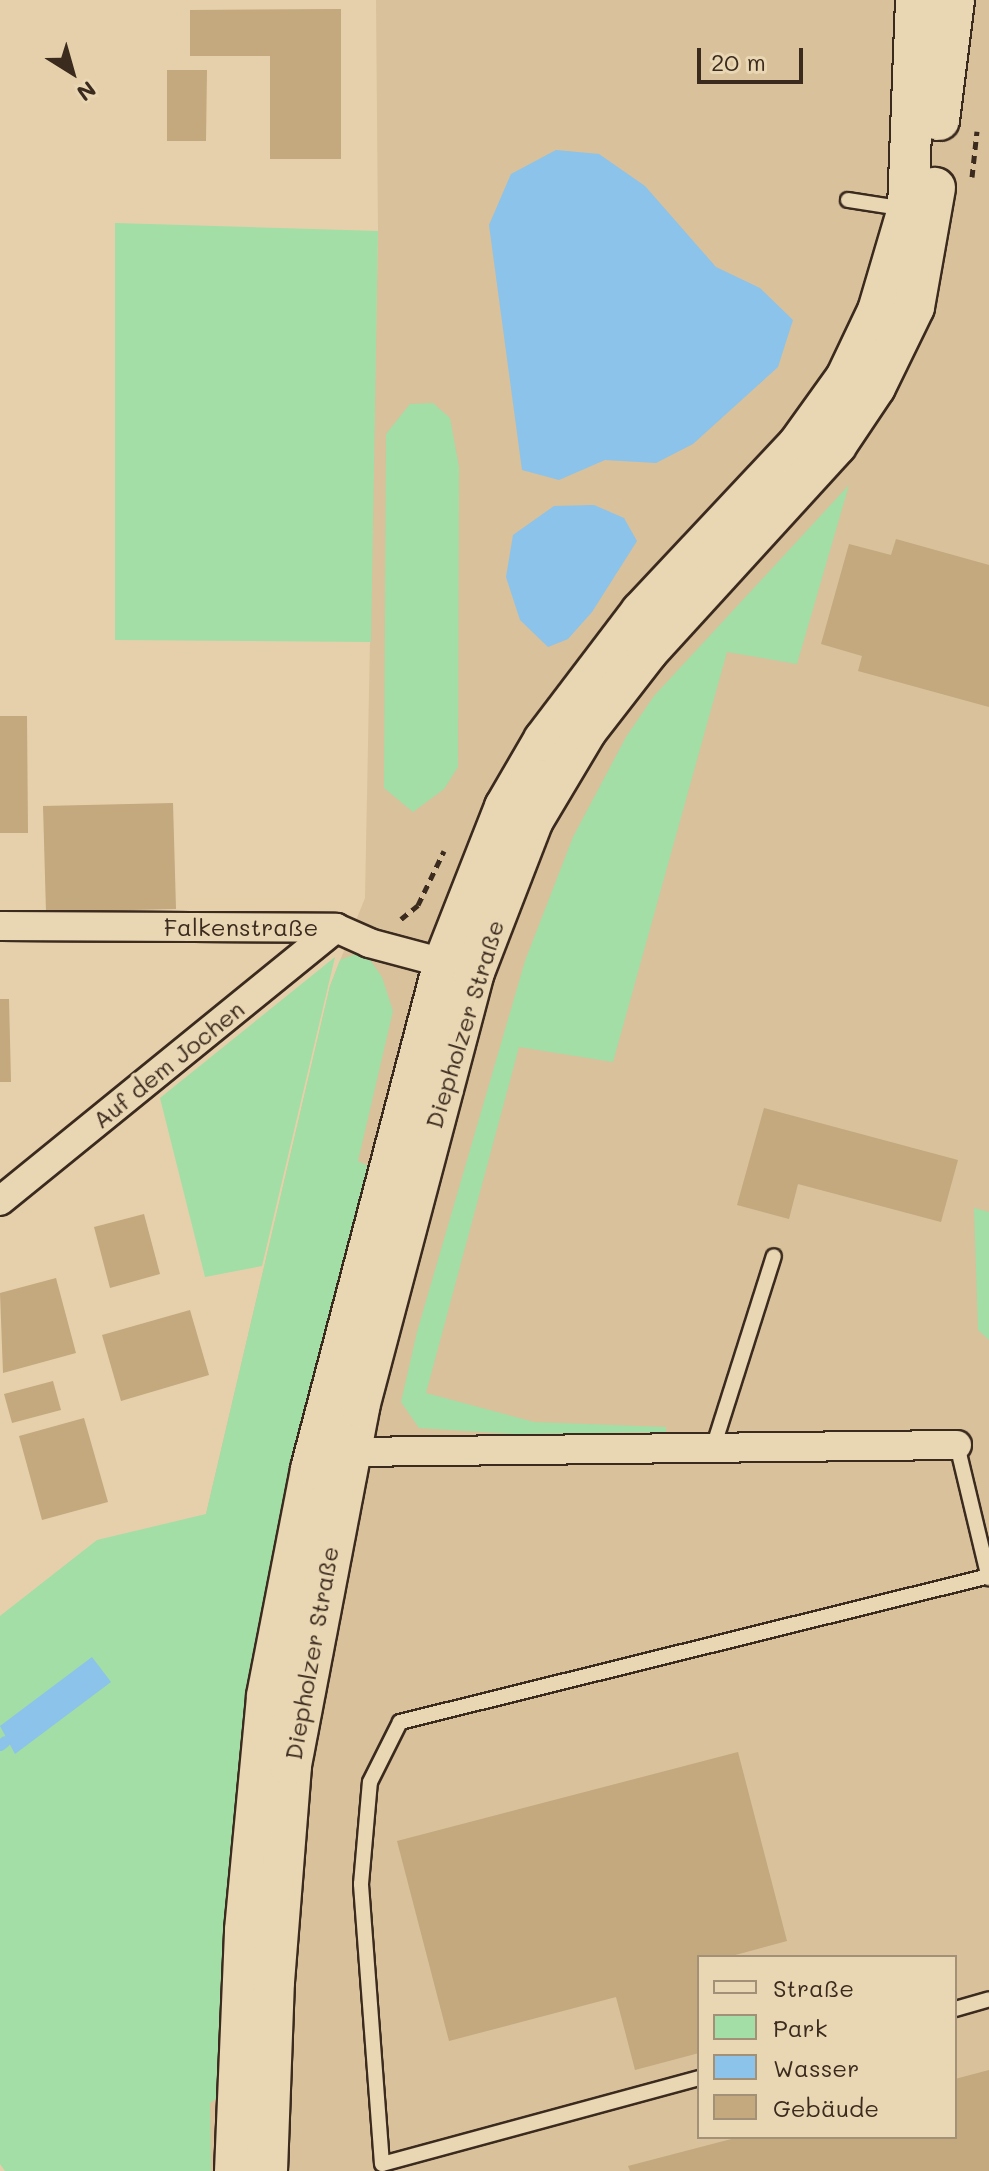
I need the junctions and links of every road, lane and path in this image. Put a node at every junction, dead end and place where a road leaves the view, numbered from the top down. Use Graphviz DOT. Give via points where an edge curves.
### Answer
graph roads {
  1 [pos="954,0"];
  2 [pos="912,5"];
  3 [pos="979,116"];
  4 [pos="970,194"];
  5 [pos="848,200"];
  6 [pos="921,212"];
  7 [pos="0,926"];
  8 [pos="336,928"];
  9 [pos="459,967"];
  10 [pos="0,1201"];
  11 [pos="774,1256"];
  12 [pos="957,1445"];
  13 [pos="713,1448"];
  14 [pos="349,1452"];
  15 [pos="989,1577"];
  16 [pos="989,1999"];
  17 [pos="957,2008"];
  18 [pos="697,2079"];
  19 [pos="235,2171"];
  20 [pos="267,2171"];
  1 -- 6 [label="street, Diepholzer Straße"];
  2 -- 6 [label="street, Diepholzer Straße"];
  3 -- 4 [label="path"];
  5 -- 6 [label="lane"];
  6 -- 9 [label="street, Diepholzer Straße" via="914,307 875,387 836,445 648,651 586,731 533,820"];
  7 -- 8 [label="street, Falkenstraße"];
  8 -- 9 [label="street, Falkenstraße" via="369,943"];
  8 -- 10 [label="street, Auf dem Jochen"];
  9 -- 14 [label="street, Diepholzer Straße"];
  9 -- 19 [label="street, Diepholzer Straße" via="311,1469 267,1696 245,1930"];
  11 -- 13 [label="lane"];
  12 -- 13 [label="street"];
  12 -- 15 [label="lane"];
  13 -- 14 [label="street"];
  14 -- 20 [label="street, Diepholzer Straße" via="291,1765 274,1982"];
  15 -- 18 [label="lane" via="400,1722 370,1782 361,1884 382,2164"];
  16 -- 17 [label="lane"];
}
